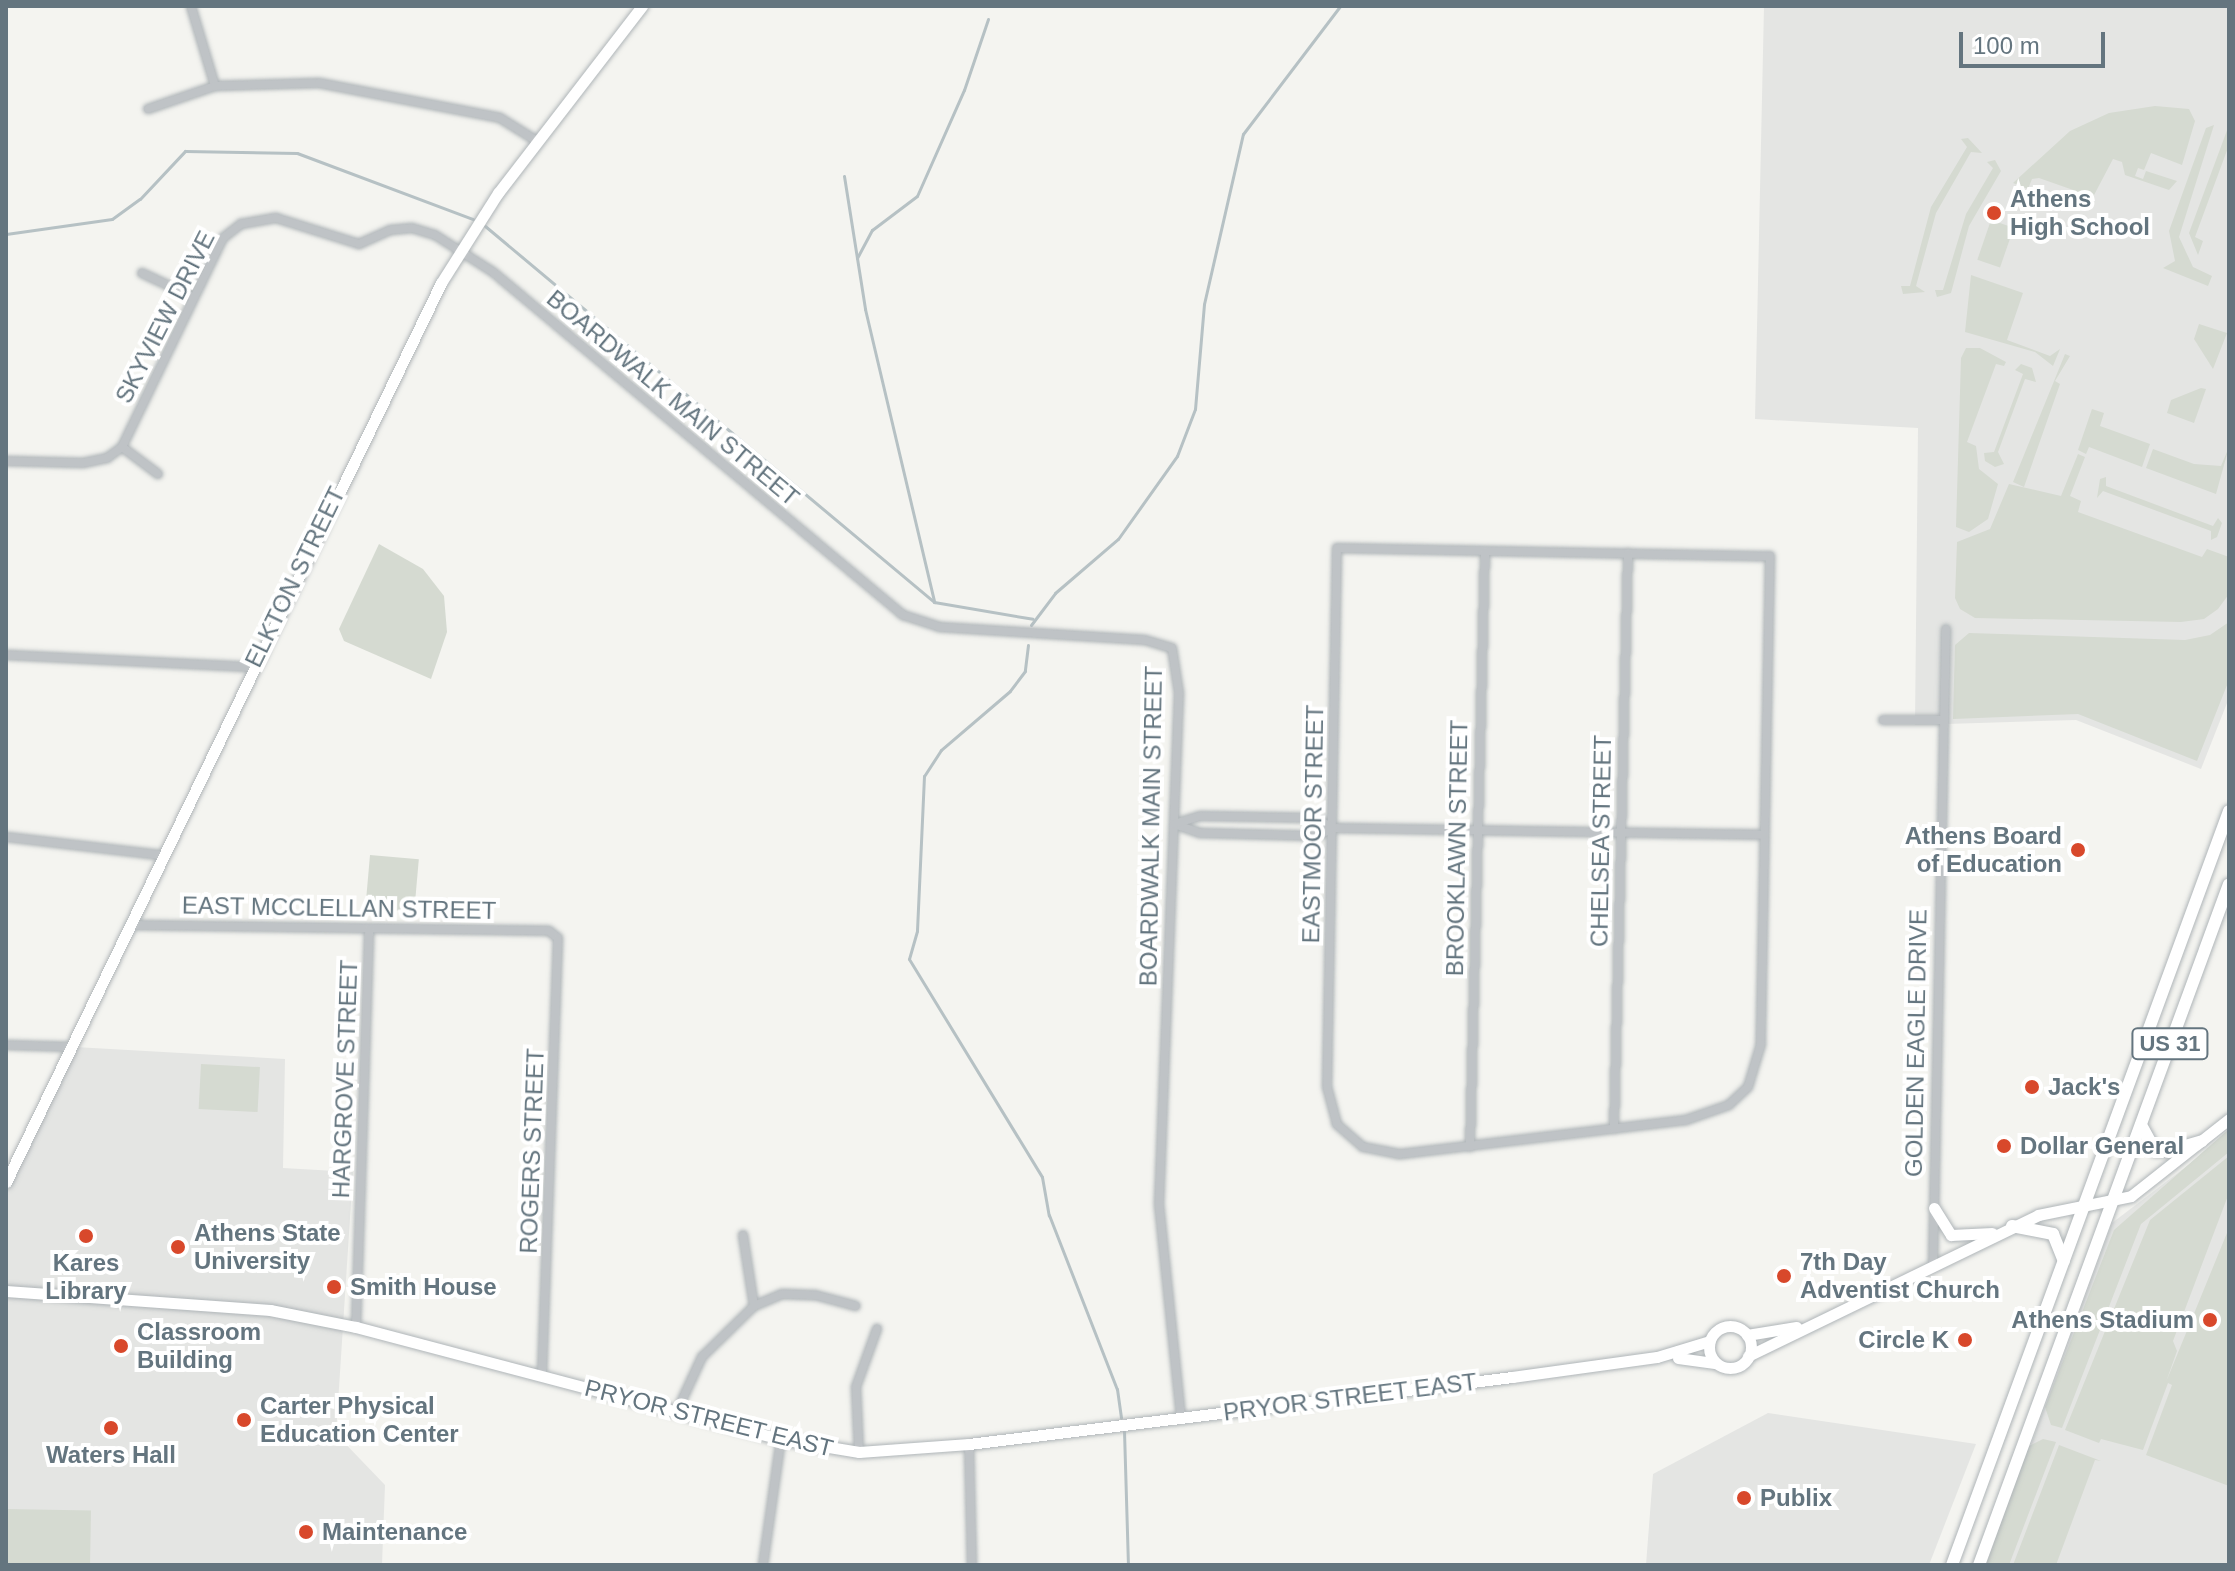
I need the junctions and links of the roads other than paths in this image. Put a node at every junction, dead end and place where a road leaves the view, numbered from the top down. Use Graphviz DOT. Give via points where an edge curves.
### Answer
graph roads {
  1 [pos="191,6"];
  2 [pos="642,6"];
  3 [pos="215,86"];
  4 [pos="148,109"];
  5 [pos="537,141"];
  6 [pos="461,251"];
  7 [pos="142,273"];
  8 [pos="193,297"];
  9 [pos="122,447"];
  10 [pos="6,461"];
  11 [pos="158,474"];
  12 [pos="1485,551"];
  13 [pos="1628,553"];
  14 [pos="1946,629"];
  15 [pos="6,655"];
  16 [pos="251,667"];
  17 [pos="1883,720"];
  18 [pos="1943,720"];
  19 [pos="2229,811"];
  20 [pos="1174,824"];
  21 [pos="1333,828"];
  22 [pos="1478,832"];
  23 [pos="1621,834"];
  24 [pos="1763,835"];
  25 [pos="6,837"];
  26 [pos="160,855"];
  27 [pos="2229,884"];
  28 [pos="129,925"];
  29 [pos="369,929"];
  30 [pos="549,931"];
  31 [pos="6,1045"];
  32 [pos="69,1047"];
  33 [pos="2229,1119"];
  34 [pos="2141,1125"];
  35 [pos="1614,1129"];
  36 [pos="2202,1141"];
  37 [pos="1470,1147"];
  38 [pos="6,1182"];
  39 [pos="2110,1204"];
  40 [pos="2086,1207"];
  41 [pos="1934,1208"];
  42 [pos="2006,1229"];
  43 [pos="743,1235"];
  44 [pos="2065,1265"];
  45 [pos="1933,1266"];
  46 [pos="6,1291"];
  47 [pos="754,1306"];
  48 [pos="856,1306"];
  49 [pos="1804,1326"];
  50 [pos="356,1327"];
  51 [pos="877,1329"];
  52 [pos="1747,1335"];
  53 [pos="1710,1341"];
  54 [pos="1748,1356"];
  55 [pos="1657,1357"];
  56 [pos="1718,1364"];
  57 [pos="542,1377"];
  58 [pos="677,1411"];
  59 [pos="1181,1418"];
  60 [pos="781,1439"];
  61 [pos="969,1444"];
  62 [pos="859,1452"];
  63 [pos="763,1565"];
  64 [pos="972,1565"];
  65 [pos="1952,1565"];
  66 [pos="1979,1565"];
  1 -- 3 [label="street"];
  2 -- 5 [label="street, ELKTON STREET"];
  3 -- 4 [label="street"];
  3 -- 5 [label="street" via="319,83 500,118"];
  5 -- 6 [label="street, ELKTON STREET"];
  6 -- 8 [label="street, SKYVIEW DRIVE" via="412,228 390,230 359,244 276,218 252,219 223,238"];
  6 -- 16 [label="street, ELKTON STREET"];
  6 -- 20 [label="street, BOARDWALK MAIN STREET" via="903,615 939,627 1145,640 1172,648 1179,693"];
  7 -- 8 [label="street"];
  8 -- 9 [label="street, SKYVIEW DRIVE"];
  9 -- 10 [label="street" via="107,458 83,463"];
  9 -- 11 [label="street"];
  12 -- 13 [label="street, EASTMOOR STREET"];
  12 -- 21 [label="street, EASTMOOR STREET" via="1337,548"];
  12 -- 22 [label="street, BROOKLAWN STREET"];
  13 -- 23 [label="street, CHELSEA STREET"];
  13 -- 24 [label="street, EASTMOOR STREET" via="1770,556"];
  14 -- 18 [label="street, GOLDEN EAGLE DRIVE"];
  15 -- 16 [label="street"];
  16 -- 26 [label="street, ELKTON STREET"];
  17 -- 18 [label="street"];
  18 -- 41 [label="street, GOLDEN EAGLE DRIVE"];
  19 -- 40 [label="main road, US 31"];
  20 -- 21 [label="street" via="1200,833 1317,836"];
  20 -- 21 [label="street" via="1200,816 1315,818"];
  20 -- 59 [label="street, BOARDWALK MAIN STREET" via="1159,1204"];
  21 -- 22 [label="street"];
  21 -- 37 [label="street, EASTMOOR STREET" via="1329,1108 1346,1136 1381,1154"];
  22 -- 23 [label="street"];
  22 -- 37 [label="street, BROOKLAWN STREET"];
  23 -- 24 [label="street"];
  23 -- 35 [label="street, CHELSEA STREET"];
  24 -- 35 [label="street, EASTMOOR STREET" via="1761,1044 1752,1078 1729,1105 1706,1116"];
  25 -- 26 [label="street"];
  26 -- 28 [label="street, ELKTON STREET"];
  27 -- 34 [label="main road, US 31"];
  28 -- 29 [label="street, EAST MCCLELLAN STREET"];
  28 -- 32 [label="street, ELKTON STREET"];
  29 -- 30 [label="street, EAST MCCLELLAN STREET"];
  29 -- 50 [label="street, HARGROVE STREET"];
  30 -- 57 [label="street, ROGERS STREET" via="561,949"];
  31 -- 32 [label="street"];
  32 -- 38 [label="street, ELKTON STREET"];
  33 -- 36 [label="street"];
  34 -- 36 [label="main road" via="2155,1150"];
  34 -- 39 [label="main road, US 31"];
  35 -- 37 [label="street, EASTMOOR STREET"];
  36 -- 39 [label="street" via="2131,1196"];
  39 -- 40 [label="street"];
  39 -- 66 [label="main road, US 31"];
  40 -- 42 [label="street" via="2059,1209"];
  40 -- 44 [label="main road, US 31"];
  41 -- 42 [label="street" via="1951,1235"];
  41 -- 45 [label="street, GOLDEN EAGLE DRIVE"];
  42 -- 44 [label="main road" via="2053,1234 2062,1246"];
  42 -- 45 [label="street"];
  43 -- 47 [label="street"];
  44 -- 65 [label="main road, US 31"];
  45 -- 49 [label="street"];
  46 -- 50 [label="street, PRYOR STREET EAST" via="197,1302"];
  47 -- 48 [label="street" via="782,1294 815,1295"];
  47 -- 58 [label="street" via="702,1357"];
  49 -- 52 [label="street"];
  49 -- 54 [label="street"];
  50 -- 57 [label="street, PRYOR STREET EAST"];
  51 -- 62 [label="street" via="856,1387"];
  52 -- 53 [label="street" via="1726,1326"];
  52 -- 54 [label="street"];
  53 -- 55 [label="street, PRYOR STREET EAST"];
  53 -- 56 [label="street"];
  54 -- 56 [label="street" via="1737,1366"];
  55 -- 56 [label="street, PRYOR STREET EAST" via="1700,1357"];
  55 -- 59 [label="street, PRYOR STREET EAST"];
  57 -- 58 [label="street, PRYOR STREET EAST"];
  58 -- 60 [label="street, PRYOR STREET EAST"];
  59 -- 61 [label="street, PRYOR STREET EAST"];
  60 -- 62 [label="street, PRYOR STREET EAST"];
  60 -- 63 [label="street"];
  61 -- 62 [label="street, PRYOR STREET EAST"];
  61 -- 64 [label="street"];
}
